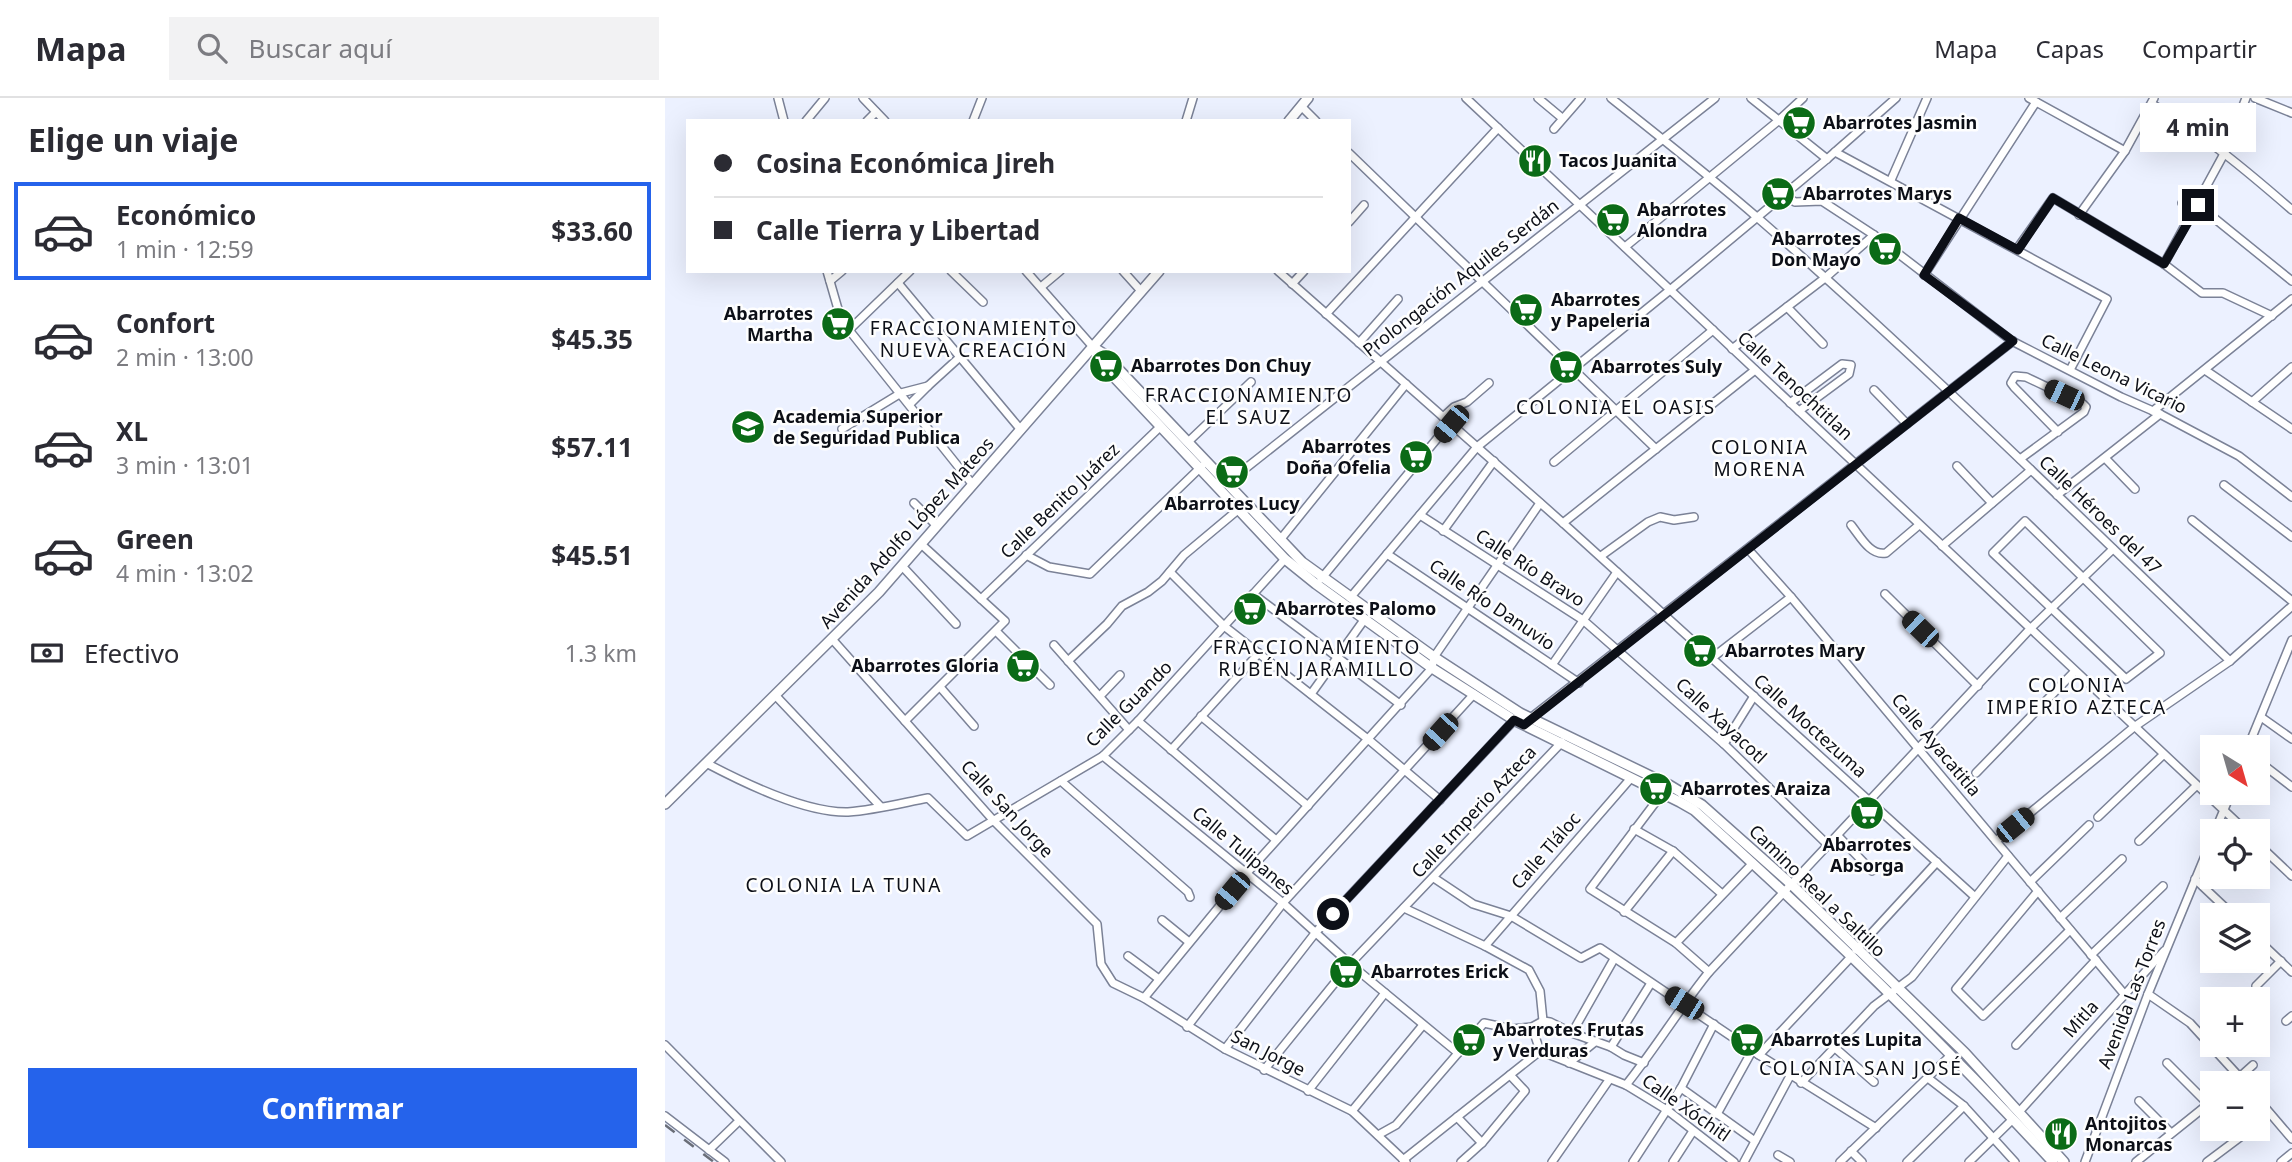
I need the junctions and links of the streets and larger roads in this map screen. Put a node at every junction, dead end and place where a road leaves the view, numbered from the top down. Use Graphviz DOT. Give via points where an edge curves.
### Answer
graph roads {
  1 [pos="778,98"];
  2 [pos="825,98"];
  3 [pos="863,98"];
  4 [pos="982,98"];
  5 [pos="1193,98"];
  6 [pos="1308,98"];
  7 [pos="1466,98"];
  8 [pos="1538,98"];
  9 [pos="1581,98"];
  10 [pos="1611,98"];
  11 [pos="1715,98"];
  12 [pos="1751,98"];
  13 [pos="1803,98"];
  14 [pos="1896,98"];
  15 [pos="1927,98"];
  16 [pos="2246,98"];
  17 [pos="2255,98"];
  18 [pos="2033,100"];
  19 [pos="2153,101"];
  20 [pos="1301,106"];
  21 [pos="876,112"];
  22 [pos="2292,113"];
  23 [pos="1562,118"];
  24 [pos="783,119"];
  25 [pos="808,119"];
  26 [pos="869,119"];
  27 [pos="883,119"];
  28 [pos="974,119"];
  29 [pos="1187,119"];
  30 [pos="1291,119"];
  31 [pos="1314,119"];
  32 [pos="1778,121"];
  33 [pos="1498,128"];
  34 [pos="1554,129"];
  35 [pos="1663,140"];
  36 [pos="2125,150"];
  37 [pos="1835,152"];
  38 [pos="2225,152"];
  39 [pos="1351,155"];
  40 [pos="1827,159"];
  41 [pos="1709,177"];
  42 [pos="1891,180"];
  43 [pos="1784,195"];
  44 [pos="2182,203"];
  45 [pos="1364,205"];
  46 [pos="1580,205"];
  47 [pos="2197,207"];
  48 [pos="2292,210"];
  49 [pos="2079,215"];
  50 [pos="1414,217"];
  51 [pos="1757,217"];
  52 [pos="1959,218"];
  53 [pos="1351,220"];
  54 [pos="1874,235"];
  55 [pos="1625,247"];
  56 [pos="2018,250"];
  57 [pos="2164,264"];
  58 [pos="828,273"];
  59 [pos="840,273"];
  60 [pos="908,273"];
  61 [pos="953,273"];
  62 [pos="1028,273"];
  63 [pos="1058,273"];
  64 [pos="1125,273"];
  65 [pos="1157,273"];
  66 [pos="1279,273"];
  67 [pos="1302,273"];
  68 [pos="1924,275"];
  69 [pos="1825,278"];
  70 [pos="830,281"];
  71 [pos="2292,281"];
  72 [pos="1482,282"];
  73 [pos="898,283"];
  74 [pos="1292,284"];
  75 [pos="1041,287"];
  76 [pos="1670,290"];
  77 [pos="1141,291"];
  78 [pos="1398,299"];
  79 [pos="2292,299"];
  80 [pos="983,302"];
  81 [pos="1787,307"];
  82 [pos="1326,314"];
  83 [pos="2272,316"];
  84 [pos="849,330"];
  85 [pos="1713,330"];
  86 [pos="2013,341"];
  87 [pos="1359,343"];
  88 [pos="1823,344"];
  89 [pos="1093,346"];
  90 [pos="1733,349"];
  91 [pos="961,356"];
  92 [pos="1380,362"];
  93 [pos="2292,367"];
  94 [pos="1571,368"];
  95 [pos="1755,370"];
  96 [pos="2070,370"];
  97 [pos="2205,370"];
  98 [pos="1251,382"];
  99 [pos="1489,383"];
  100 [pos="1406,384"];
  101 [pos="928,386"];
  102 [pos="1874,390"];
  103 [pos="1949,391"];
  104 [pos="901,393"];
  105 [pos="2252,402"];
  106 [pos="1790,403"];
  107 [pos="910,404"];
  108 [pos="1615,411"];
  109 [pos="1799,411"];
  110 [pos="2157,412"];
  111 [pos="1443,417"];
  112 [pos="1451,424"];
  113 [pos="1907,424"];
  114 [pos="1160,427"];
  115 [pos="842,429"];
  116 [pos="2292,429"];
  117 [pos="1021,430"];
  118 [pos="2058,432"];
  119 [pos="1188,442"];
  120 [pos="1477,447"];
  121 [pos="1656,449"];
  122 [pos="2105,458"];
  123 [pos="2020,459"];
  124 [pos="1494,461"];
  125 [pos="1554,462"];
  126 [pos="1203,465"];
  127 [pos="1856,465"];
  128 [pos="1957,466"];
  129 [pos="2031,470"];
  130 [pos="1227,483"];
  131 [pos="973,485"];
  132 [pos="2224,485"];
  133 [pos="2135,489"];
  134 [pos="2057,495"];
  135 [pos="2292,497"];
  136 [pos="914,503"];
  137 [pos="1541,503"];
  138 [pos="1992,503"];
  139 [pos="1239,509"];
  140 [pos="1420,515"];
  141 [pos="1694,517"];
  142 [pos="2192,520"];
  143 [pos="1563,523"];
  144 [pos="1919,524"];
  145 [pos="1851,525"];
  146 [pos="937,526"];
  147 [pos="1443,531"];
  148 [pos="2292,537"];
  149 [pos="1280,540"];
  150 [pos="921,544"];
  151 [pos="1942,546"];
  152 [pos="1748,549"];
  153 [pos="2113,549"];
  154 [pos="1387,554"];
  155 [pos="1026,555"];
  156 [pos="1601,556"];
  157 [pos="1285,559"];
  158 [pos="1497,565"];
  159 [pos="902,566"];
  160 [pos="1170,572"];
  161 [pos="1618,572"];
  162 [pos="2084,577"];
  163 [pos="1319,581"];
  164 [pos="1254,594"];
  165 [pos="1885,594"];
  166 [pos="1791,597"];
  167 [pos="1350,598"];
  168 [pos="981,599"];
  169 [pos="2292,604"];
  170 [pos="1468,608"];
  171 [pos="2051,610"];
  172 [pos="1665,615"];
  173 [pos="1364,620"];
  174 [pos="1583,620"];
  175 [pos="956,624"];
  176 [pos="1224,626"];
  177 [pos="2030,629"];
  178 [pos="996,631"];
  179 [pos="832,639"];
  180 [pos="2292,640"];
  181 [pos="1055,645"];
  182 [pos="1620,650"];
  183 [pos="1259,653"];
  184 [pos="1434,657"];
  185 [pos="1337,658"];
  186 [pos="1712,658"];
  187 [pos="1068,661"];
  188 [pos="2229,661"];
  189 [pos="1552,665"];
  190 [pos="1432,668"];
  191 [pos="2075,671"];
  192 [pos="1120,675"];
  193 [pos="1579,683"];
  194 [pos="1049,685"];
  195 [pos="940,687"];
  196 [pos="1978,687"];
  197 [pos="1311,694"];
  198 [pos="775,695"];
  199 [pos="1473,695"];
  200 [pos="1100,696"];
  201 [pos="1754,696"];
  202 [pos="1401,705"];
  203 [pos="1201,716"];
  204 [pos="1517,717"];
  205 [pos="2261,717"];
  206 [pos="905,721"];
  207 [pos="1138,721"];
  208 [pos="1527,722"];
  209 [pos="975,726"];
  210 [pos="2134,727"];
  211 [pos="1129,730"];
  212 [pos="2253,735"];
  213 [pos="2292,739"];
  214 [pos="1369,740"];
  215 [pos="1564,740"];
  216 [pos="1724,744"];
  217 [pos="1171,750"];
  218 [pos="1919,750"];
  219 [pos="2163,755"];
  220 [pos="1103,756"];
  221 [pos="706,763"];
  222 [pos="1406,770"];
  223 [pos="2270,770"];
  224 [pos="1976,773"];
  225 [pos="1631,778"];
  226 [pos="1061,781"];
  227 [pos="2196,786"];
  228 [pos="2292,787"];
  229 [pos="1666,789"];
  230 [pos="1440,800"];
  231 [pos="1870,802"];
  232 [pos="665,804"];
  233 [pos="2226,805"];
  234 [pos="880,806"];
  235 [pos="1308,806"];
  236 [pos="2224,811"];
  237 [pos="2098,817"];
  238 [pos="2220,819"];
  239 [pos="2233,819"];
  240 [pos="993,820"];
  241 [pos="2089,825"];
  242 [pos="1634,828"];
  243 [pos="1838,836"];
  244 [pos="1276,840"];
  245 [pos="1996,841"];
  246 [pos="2139,841"];
  247 [pos="1829,846"];
  248 [pos="1673,851"];
  249 [pos="2270,855"];
  250 [pos="2008,856"];
  251 [pos="2122,859"];
  252 [pos="1937,862"];
  253 [pos="1753,863"];
  254 [pos="2200,867"];
  255 [pos="1873,871"];
  256 [pos="1246,874"];
  257 [pos="2292,876"];
  258 [pos="1434,878"];
  259 [pos="2195,879"];
  260 [pos="2030,881"];
  261 [pos="2163,886"];
  262 [pos="1789,889"];
  263 [pos="2038,891"];
  264 [pos="1722,894"];
  265 [pos="1974,896"];
  266 [pos="1190,897"];
  267 [pos="1283,903"];
  268 [pos="2220,903"];
  269 [pos="1404,908"];
  270 [pos="1624,912"];
  271 [pos="1511,916"];
  272 [pos="2060,918"];
  273 [pos="1162,920"];
  274 [pos="2070,930"];
  275 [pos="1316,932"];
  276 [pos="1189,942"];
  277 [pos="1676,943"];
  278 [pos="1485,946"];
  279 [pos="2167,947"];
  280 [pos="2270,951"];
  281 [pos="1854,954"];
  282 [pos="1128,956"];
  283 [pos="2094,957"];
  284 [pos="1614,958"];
  285 [pos="2281,961"];
  286 [pos="1350,964"];
  287 [pos="1709,972"];
  288 [pos="2292,972"];
  289 [pos="1159,979"];
  290 [pos="1651,983"];
  291 [pos="2256,986"];
  292 [pos="1893,992"];
  293 [pos="1385,993"];
  294 [pos="2148,994"];
  295 [pos="2125,995"];
  296 [pos="1144,998"];
  297 [pos="1684,1003"];
  298 [pos="1543,1021"];
  299 [pos="1714,1024"];
  300 [pos="1423,1025"];
  301 [pos="1187,1027"];
  302 [pos="1532,1027"];
  303 [pos="1572,1033"];
  304 [pos="1596,1041"];
  305 [pos="665,1045"];
  306 [pos="2016,1045"];
  307 [pos="1611,1047"];
  308 [pos="1834,1047"];
  309 [pos="1225,1049"];
  310 [pos="1540,1051"];
  311 [pos="1458,1053"];
  312 [pos="1755,1053"];
  313 [pos="1951,1055"];
  314 [pos="1569,1063"];
  315 [pos="1644,1063"];
  316 [pos="2167,1063"];
  317 [pos="2253,1065"];
  318 [pos="1264,1070"];
  319 [pos="2235,1071"];
  320 [pos="2249,1071"];
  321 [pos="1510,1075"];
  322 [pos="1790,1076"];
  323 [pos="1928,1078"];
  324 [pos="1609,1080"];
  325 [pos="1874,1082"];
  326 [pos="1801,1083"];
  327 [pos="1626,1086"];
  328 [pos="1681,1088"];
  329 [pos="1308,1091"];
  330 [pos="2200,1094"];
  331 [pos="2139,1101"];
  332 [pos="1964,1107"];
  333 [pos="1667,1110"];
  334 [pos="1352,1111"];
  335 [pos="2200,1111"];
  336 [pos="1717,1114"];
  337 [pos="2270,1114"];
  338 [pos="665,1116"];
  339 [pos="2016,1116"];
  340 [pos="1457,1117"];
  341 [pos="739,1121"];
  342 [pos="1876,1128"];
  343 [pos="1693,1132"];
  344 [pos="2171,1133"];
  345 [pos="1378,1135"];
  346 [pos="1993,1139"];
  347 [pos="2292,1139"];
  348 [pos="1755,1141"];
  349 [pos="2235,1141"];
  350 [pos="1482,1143"];
  351 [pos="709,1150"];
  352 [pos="1851,1151"];
  353 [pos="2292,1153"];
  354 [pos="1778,1155"];
  355 [pos="1404,1161"];
  356 [pos="725,1162"];
  357 [pos="781,1162"];
  358 [pos="1461,1162"];
  359 [pos="1552,1162"];
  360 [pos="1633,1162"];
  361 [pos="1673,1162"];
  362 [pos="1734,1162"];
  363 [pos="1744,1162"];
  364 [pos="1790,1162"];
  365 [pos="1840,1162"];
  366 [pos="1862,1162"];
  367 [pos="1907,1162"];
  368 [pos="1969,1162"];
  369 [pos="2015,1162"];
  370 [pos="2053,1162"];
  371 [pos="2064,1162"];
  372 [pos="2085,1162"];
  373 [pos="2136,1162"];
  374 [pos="2207,1162"];
  375 [pos="2281,1162"];
  1 -- 24 [label="street"];
  2 -- 25 [label="street"];
  3 -- 21 [label="street"];
  4 -- 28 [label="street"];
  5 -- 29 [label="street"];
  6 -- 20 [label="street"];
  7 -- 33 [label="street, Calle Tenochtitlan"];
  8 -- 23 [label="street"];
  9 -- 23 [label="street"];
  10 -- 35 [label="street, Calle Héroes del 47"];
  11 -- 35 [label="street, Prolongación Aquiles Serdán"];
  12 -- 32 [label="street"];
  13 -- 32 [label="street"];
  14 -- 37 [label="street"];
  15 -- 42 [label="street"];
  16 -- 38 [label="street"];
  17 -- 22 [label="street"];
  18 -- 36 [label="street"];
  18 -- 52 [label="street"];
  19 -- 36 [label="street"];
  19 -- 38 [label="street"];
  20 -- 30 [label="street"];
  20 -- 31 [label="street"];
  21 -- 26 [label="street"];
  21 -- 27 [label="street"];
  23 -- 34 [label="street"];
  32 -- 40 [label="street"];
  32 -- 41 [label="street"];
  33 -- 46 [label="street, Calle Tenochtitlan"];
  33 -- 50 [label="street"];
  35 -- 41 [label="street, Calle Héroes del 47"];
  35 -- 46 [label="street, Prolongación Aquiles Serdán"];
  36 -- 49 [label="street"];
  37 -- 40 [label="street"];
  37 -- 42 [label="street"];
  38 -- 47 [label="street"];
  38 -- 48 [label="street"];
  39 -- 50 [label="street"];
  40 -- 43 [label="street"];
  41 -- 51 [label="street, Calle Héroes del 47"];
  41 -- 55 [label="street"];
  42 -- 52 [label="street"];
  43 -- 51 [label="street"];
  43 -- 54 [label="street, Calle Leona Vicario" via="1794,202 1822,201"];
  44 -- 47 [label="street"];
  45 -- 53 [label="street"];
  46 -- 55 [label="street, Calle Tenochtitlan"];
  46 -- 72 [label="street, Prolongación Aquiles Serdán"];
  47 -- 57 [label="street"];
  47 -- 71 [label="street"];
  49 -- 56 [label="street" via="2053,198"];
  49 -- 57 [label="street"];
  50 -- 72 [label="street"];
  50 -- 82 [label="street"];
  51 -- 69 [label="street, Calle Héroes del 47"];
  51 -- 76 [label="street"];
  52 -- 56 [label="street"];
  52 -- 68 [label="street"];
  54 -- 68 [label="street, Calle Leona Vicario"];
  54 -- 69 [label="street"];
  55 -- 76 [label="street, Calle Tenochtitlan"];
  56 -- 96 [label="street" via="2108,299"];
  57 -- 83 [label="street" via="2201,293 2223,293"];
  58 -- 70 [label="street"];
  59 -- 70 [label="street"];
  60 -- 73 [label="street"];
  61 -- 80 [label="street"];
  62 -- 75 [label="street, Camino Real a Saltillo"];
  63 -- 75 [label="street"];
  64 -- 77 [label="street"];
  65 -- 77 [label="street, Avenida Adolfo López Mateos"];
  66 -- 74 [label="street, Calle Moctezuma"];
  67 -- 74 [label="street"];
  68 -- 86 [label="street, Calle Leona Vicario"];
  69 -- 81 [label="street"];
  69 -- 103 [label="street, Calle Héroes del 47"];
  70 -- 84 [label="street"];
  72 -- 92 [label="street, Prolongación Aquiles Serdán"];
  72 -- 94 [label="street"];
  73 -- 84 [label="street"];
  73 -- 91 [label="street"];
  74 -- 82 [label="street, Calle Moctezuma"];
  75 -- 89 [label="street, Camino Real a Saltillo"];
  76 -- 85 [label="street, Calle Tenochtitlan"];
  76 -- 94 [label="street"];
  77 -- 89 [label="street, Avenida Adolfo López Mateos"];
  78 -- 87 [label="street"];
  79 -- 83 [label="street"];
  81 -- 88 [label="street"];
  81 -- 90 [label="street"];
  82 -- 87 [label="street, Calle Moctezuma"];
  83 -- 97 [label="street"];
  84 -- 104 [label="street"];
  85 -- 90 [label="street, Calle Tenochtitlan"];
  85 -- 108 [label="street"];
  86 -- 96 [label="street, Calle Leona Vicario"];
  86 -- 103 [label="street"];
  87 -- 92 [label="street, Calle Moctezuma"];
  89 -- 114 [label="street, Camino Real a Saltillo" via="1098,360"];
  89 -- 117 [label="street, Avenida Adolfo López Mateos"];
  89 -- 119 [label="street, Camino Real a Saltillo"];
  90 -- 95 [label="street, Calle Tenochtitlan"];
  91 -- 101 [label="street"];
  91 -- 117 [label="street"];
  92 -- 100 [label="street, Calle Moctezuma"];
  92 -- 130 [label="street, Prolongación Aquiles Serdán"];
  93 -- 105 [label="street"];
  94 -- 108 [label="street"];
  94 -- 120 [label="street"];
  95 -- 106 [label="street, Calle Tenochtitlan"];
  95 -- 121 [label="street"];
  96 -- 110 [label="street, Calle Leona Vicario"];
  97 -- 105 [label="street"];
  97 -- 110 [label="street"];
  98 -- 119 [label="street"];
  99 -- 111 [label="street"];
  100 -- 111 [label="street, Calle Moctezuma"];
  100 -- 149 [label="street"];
  101 -- 104 [label="street"];
  101 -- 107 [label="street"];
  102 -- 113 [label="street"];
  103 -- 113 [label="street"];
  103 -- 123 [label="street, Calle Héroes del 47"];
  104 -- 107 [label="street"];
  104 -- 115 [label="street"];
  105 -- 116 [label="street"];
  106 -- 109 [label="street, Calle Tenochtitlan"];
  106 -- 109 [label="street" via="1842,364 1849,364 1849,374"];
  107 -- 131 [label="street"];
  108 -- 121 [label="street"];
  108 -- 125 [label="street"];
  109 -- 127 [label="street, Calle Tenochtitlan"];
  110 -- 122 [label="street"];
  110 -- 135 [label="street, Calle Leona Vicario" via="2239,456"];
  111 -- 112 [label="street, Calle Moctezuma"];
  112 -- 120 [label="street, Calle Moctezuma"];
  112 -- 163 [label="street"];
  113 -- 127 [label="street"];
  114 -- 126 [label="street, Camino Real a Saltillo"];
  114 -- 155 [label="street, Calle Benito Juárez"];
  117 -- 131 [label="street, Avenida Adolfo López Mateos"];
  118 -- 118 [label="street" via="2014,387 2015,376 2083,404 2084,412"];
  118 -- 123 [label="street"];
  119 -- 126 [label="street, Camino Real a Saltillo"];
  120 -- 124 [label="street, Calle Moctezuma"];
  120 -- 140 [label="street"];
  121 -- 143 [label="street"];
  122 -- 133 [label="street"];
  122 -- 134 [label="street"];
  123 -- 129 [label="street, Calle Héroes del 47"];
  124 -- 137 [label="street, Calle Moctezuma"];
  124 -- 147 [label="street"];
  126 -- 130 [label="street, Camino Real a Saltillo"];
  126 -- 139 [label="street, Camino Real a Saltillo"];
  126 -- 155 [label="street" via="1090,574 1049,567"];
  127 -- 144 [label="street, Calle Tenochtitlan"];
  127 -- 152 [label="street"];
  128 -- 138 [label="street"];
  129 -- 134 [label="street, Calle Héroes del 47"];
  129 -- 138 [label="street"];
  130 -- 149 [label="street, Camino Real a Saltillo"];
  131 -- 146 [label="street, Avenida Adolfo López Mateos"];
  132 -- 148 [label="street"];
  134 -- 153 [label="street, Calle Héroes del 47"];
  136 -- 146 [label="street"];
  137 -- 143 [label="street, Calle Moctezuma"];
  137 -- 158 [label="street"];
  138 -- 151 [label="street"];
  139 -- 157 [label="street, Camino Real a Saltillo"];
  139 -- 160 [label="street"];
  140 -- 147 [label="street, Calle Río Bravo"];
  140 -- 154 [label="street"];
  141 -- 156 [label="street" via="1660,517 1648,522"];
  142 -- 169 [label="street"];
  143 -- 156 [label="street, Calle Moctezuma"];
  144 -- 145 [label="street" via="1879,554"];
  144 -- 151 [label="street, Calle Tenochtitlan"];
  146 -- 150 [label="street, Avenida Adolfo López Mateos"];
  147 -- 158 [label="street, Calle Río Bravo"];
  149 -- 163 [label="street, Camino Real a Saltillo"];
  150 -- 159 [label="street, Avenida Adolfo López Mateos"];
  150 -- 168 [label="street"];
  151 -- 177 [label="street, Calle Tenochtitlan"];
  152 -- 166 [label="street, Calle Ayacatitla"];
  152 -- 172 [label="street"];
  153 -- 162 [label="street"];
  153 -- 188 [label="street, Calle Héroes del 47"];
  154 -- 167 [label="street"];
  154 -- 170 [label="street, Calle Río Danuvio"];
  155 -- 168 [label="street, Calle Benito Juárez"];
  156 -- 161 [label="street, Calle Moctezuma"];
  157 -- 163 [label="street, Camino Real a Saltillo"];
  157 -- 164 [label="street, Calle Guando"];
  158 -- 170 [label="street"];
  158 -- 174 [label="street, Calle Río Bravo"];
  159 -- 175 [label="street"];
  159 -- 179 [label="street, Avenida Adolfo López Mateos"];
  160 -- 176 [label="street"];
  160 -- 187 [label="street" via="1148,592 1122,606"];
  161 -- 172 [label="street, Calle Moctezuma"];
  161 -- 174 [label="street"];
  162 -- 171 [label="street"];
  162 -- 171 [label="street" via="2025,521 1993,553"];
  162 -- 171 [label="street" via="2160,653 2126,680"];
  163 -- 167 [label="street, Camino Real a Saltillo"];
  163 -- 173 [label="street, Camino Real a Saltillo"];
  164 -- 176 [label="street, Calle Guando"];
  164 -- 185 [label="street"];
  165 -- 196 [label="street"];
  166 -- 186 [label="street"];
  166 -- 218 [label="street, Calle Ayacatitla"];
  167 -- 184 [label="street, Camino Real a Saltillo"];
  168 -- 178 [label="street" via="1005,621"];
  169 -- 188 [label="street"];
  170 -- 184 [label="street"];
  170 -- 189 [label="street, Calle Río Danuvio"];
  171 -- 177 [label="street"];
  172 -- 182 [label="street"];
  172 -- 186 [label="street, Calle Moctezuma"];
  173 -- 185 [label="street"];
  173 -- 190 [label="street, Camino Real a Saltillo"];
  174 -- 182 [label="street, Calle Río Bravo"];
  174 -- 189 [label="street"];
  176 -- 183 [label="street"];
  176 -- 207 [label="street, Calle Guando"];
  177 -- 191 [label="street, Calle Tenochtitlan"];
  177 -- 196 [label="street"];
  178 -- 194 [label="street"];
  178 -- 195 [label="street"];
  179 -- 198 [label="street, Avenida Adolfo López Mateos"];
  179 -- 206 [label="street, Calle San Jorge"];
  180 -- 205 [label="street"];
  181 -- 187 [label="street"];
  182 -- 193 [label="street"];
  182 -- 216 [label="street, Calle Xayacotl"];
  183 -- 197 [label="street"];
  183 -- 203 [label="street"];
  184 -- 190 [label="street"];
  184 -- 204 [label="street, Camino Real a Saltillo"];
  185 -- 197 [label="street"];
  185 -- 202 [label="street"];
  186 -- 201 [label="street, Calle Moctezuma"];
  187 -- 200 [label="street"];
  188 -- 210 [label="street"];
  189 -- 193 [label="street, Calle Río Danuvio"];
  190 -- 199 [label="street, Camino Real a Saltillo"];
  190 -- 202 [label="street"];
  191 -- 210 [label="street, Calle Tenochtitlan"];
  191 -- 224 [label="street"];
  192 -- 200 [label="street"];
  193 -- 208 [label="street"];
  195 -- 206 [label="street"];
  195 -- 209 [label="street"];
  196 -- 218 [label="street"];
  197 -- 214 [label="street"];
  198 -- 221 [label="street, Avenida Adolfo López Mateos"];
  198 -- 234 [label="street"];
  199 -- 204 [label="street, Camino Real a Saltillo"];
  199 -- 222 [label="street"];
  200 -- 211 [label="street"];
  201 -- 216 [label="street"];
  201 -- 231 [label="street, Calle Moctezuma"];
  202 -- 214 [label="street"];
  203 -- 217 [label="street"];
  203 -- 235 [label="street"];
  204 -- 208 [label="street, Camino Real a Saltillo"];
  204 -- 230 [label="street"];
  205 -- 212 [label="street"];
  205 -- 213 [label="street"];
  206 -- 240 [label="street, Calle San Jorge"];
  207 -- 211 [label="street, Calle Guando"];
  207 -- 217 [label="street"];
  208 -- 215 [label="street, Camino Real a Saltillo"];
  210 -- 219 [label="street, Calle Tenochtitlan"];
  210 -- 245 [label="street"];
  211 -- 220 [label="street, Calle Guando"];
  214 -- 222 [label="street"];
  214 -- 235 [label="street"];
  215 -- 225 [label="street, Camino Real a Saltillo"];
  215 -- 229 [label="street, Camino Real a Saltillo"];
  215 -- 258 [label="street, Calle Imperio Azteca"];
  216 -- 247 [label="street, Calle Xayacotl"];
  217 -- 244 [label="street"];
  218 -- 231 [label="street"];
  218 -- 245 [label="street, Calle Ayacatitla"];
  219 -- 227 [label="street, Calle Tenochtitlan"];
  219 -- 237 [label="street"];
  220 -- 226 [label="street, Calle Guando"];
  220 -- 256 [label="street, Calle Tulipanes"];
  221 -- 232 [label="street, Avenida Adolfo López Mateos"];
  221 -- 234 [label="street" via="747,785 806,805 847,812"];
  222 -- 230 [label="street"];
  222 -- 267 [label="street"];
  223 -- 228 [label="street"];
  225 -- 229 [label="street, Camino Real a Saltillo"];
  225 -- 271 [label="street, Calle Tláloc"];
  226 -- 240 [label="street, Calle Guando"];
  226 -- 266 [label="street"];
  227 -- 236 [label="street, Calle Tenochtitlan"];
  227 -- 246 [label="street"];
  229 -- 242 [label="street"];
  229 -- 253 [label="street, Camino Real a Saltillo"];
  229 -- 262 [label="street, Camino Real a Saltillo" via="1702,805"];
  230 -- 275 [label="street"];
  231 -- 243 [label="street"];
  231 -- 252 [label="street, Calle Moctezuma"];
  233 -- 236 [label="street"];
  234 -- 240 [label="street, Calle Guando" via="928,798 967,836"];
  235 -- 244 [label="street"];
  236 -- 238 [label="street"];
  236 -- 239 [label="street, Calle Tenochtitlan"];
  240 -- 296 [label="street, Calle San Jorge" via="1097,924 1101,964 1112,983"];
  241 -- 260 [label="street"];
  242 -- 248 [label="street"];
  242 -- 270 [label="street" via="1590,889"];
  243 -- 247 [label="street"];
  243 -- 255 [label="street"];
  244 -- 256 [label="street"];
  245 -- 250 [label="street, Calle Ayacatitla"];
  247 -- 262 [label="street"];
  248 -- 264 [label="street"];
  248 -- 270 [label="street"];
  249 -- 257 [label="street"];
  250 -- 260 [label="street, Calle Ayacatitla"];
  250 -- 265 [label="street"];
  251 -- 272 [label="street"];
  252 -- 265 [label="street, Calle Moctezuma"];
  252 -- 281 [label="street"];
  253 -- 262 [label="street, Camino Real a Saltillo"];
  253 -- 264 [label="street"];
  254 -- 259 [label="street, Avenida Las Torres"];
  256 -- 267 [label="street, Calle Tulipanes"];
  256 -- 276 [label="street"];
  258 -- 269 [label="street, Calle Imperio Azteca"];
  258 -- 271 [label="street" via="1473,904"];
  259 -- 268 [label="street"];
  259 -- 279 [label="street, Avenida Las Torres"];
  260 -- 263 [label="street, Calle Ayacatitla"];
  261 -- 283 [label="street"];
  262 -- 281 [label="street, Camino Real a Saltillo"];
  262 -- 287 [label="street"];
  263 -- 272 [label="street, Calle Ayacatitla"];
  263 -- 274 [label="street" via="1956,989 1983,1016"];
  264 -- 277 [label="street"];
  265 -- 292 [label="street" via="1912,977"];
  267 -- 275 [label="street, Calle Tulipanes"];
  267 -- 301 [label="street"];
  269 -- 278 [label="street"];
  269 -- 286 [label="street, Calle Imperio Azteca"];
  270 -- 277 [label="street"];
  271 -- 278 [label="street, Calle Tláloc"];
  271 -- 284 [label="street" via="1581,958 1600,948"];
  272 -- 274 [label="street, Calle Ayacatitla"];
  273 -- 276 [label="street"];
  274 -- 283 [label="street, Calle Ayacatitla"];
  275 -- 286 [label="street, Calle Tulipanes"];
  275 -- 309 [label="street"];
  276 -- 289 [label="street"];
  277 -- 287 [label="street"];
  278 -- 298 [label="street" via="1533,975"];
  279 -- 294 [label="street, Avenida Las Torres"];
  279 -- 295 [label="street, Mitla"];
  280 -- 285 [label="street"];
  281 -- 292 [label="street, Camino Real a Saltillo"];
  281 -- 312 [label="street"];
  282 -- 289 [label="street"];
  283 -- 295 [label="street, Calle Ayacatitla"];
  283 -- 306 [label="street"];
  284 -- 290 [label="street"];
  284 -- 303 [label="street"];
  285 -- 288 [label="street"];
  285 -- 291 [label="street"];
  286 -- 293 [label="street, Calle Tulipanes"];
  286 -- 318 [label="street, Calle Imperio Azteca"];
  287 -- 297 [label="street"];
  289 -- 296 [label="street"];
  290 -- 297 [label="street"];
  290 -- 307 [label="street"];
  292 -- 308 [label="street"];
  292 -- 313 [label="street, Camino Real a Saltillo"];
  292 -- 339 [label="street, Camino Real a Saltillo" via="1965,1053"];
  293 -- 300 [label="street, Calle Tulipanes"];
  293 -- 329 [label="street"];
  294 -- 319 [label="street" via="2190,1023"];
  294 -- 372 [label="street, Avenida Las Torres"];
  295 -- 339 [label="street, Mitla"];
  296 -- 301 [label="street, San Jorge"];
  297 -- 299 [label="street"];
  297 -- 315 [label="street"];
  298 -- 302 [label="street"];
  298 -- 303 [label="street"];
  299 -- 312 [label="street"];
  299 -- 328 [label="street"];
  300 -- 311 [label="street, Calle Tulipanes"];
  300 -- 334 [label="street"];
  301 -- 309 [label="street, San Jorge"];
  302 -- 310 [label="street"];
  302 -- 311 [label="street" via="1512,1030 1484,1023"];
  303 -- 304 [label="street"];
  304 -- 307 [label="street"];
  304 -- 314 [label="street"];
  305 -- 341 [label="street"];
  307 -- 315 [label="street"];
  308 -- 325 [label="street"];
  308 -- 326 [label="street"];
  309 -- 318 [label="street, San Jorge"];
  310 -- 314 [label="street, Calle Xóchitl"];
  310 -- 321 [label="street"];
  311 -- 345 [label="street" via="1396,1125"];
  312 -- 322 [label="street"];
  312 -- 336 [label="street"];
  313 -- 323 [label="street"];
  313 -- 339 [label="street, Camino Real a Saltillo"];
  314 -- 324 [label="street, Calle Xóchitl"];
  315 -- 327 [label="street"];
  316 -- 330 [label="street"];
  317 -- 320 [label="street"];
  318 -- 329 [label="street, San Jorge"];
  321 -- 340 [label="street"];
  321 -- 350 [label="street" via="1525,1091"];
  322 -- 326 [label="street"];
  322 -- 348 [label="street"];
  323 -- 332 [label="street"];
  323 -- 342 [label="street"];
  324 -- 327 [label="street, Calle Xóchitl"];
  324 -- 359 [label="street"];
  326 -- 342 [label="street"];
  327 -- 333 [label="street, Calle Xóchitl"];
  328 -- 333 [label="street"];
  328 -- 336 [label="street"];
  329 -- 334 [label="street, San Jorge"];
  331 -- 344 [label="street"];
  332 -- 346 [label="street"];
  332 -- 367 [label="street"];
  333 -- 343 [label="street, Calle Xóchitl"];
  333 -- 360 [label="street"];
  334 -- 345 [label="street, San Jorge"];
  335 -- 344 [label="street"];
  336 -- 348 [label="street"];
  337 -- 347 [label="street"];
  338 -- 351 [label="street"];
  339 -- 346 [label="street, Mitla"];
  339 -- 370 [label="street, Camino Real a Saltillo"];
  339 -- 371 [label="street, Camino Real a Saltillo"];
  340 -- 350 [label="street"];
  340 -- 355 [label="street"];
  341 -- 351 [label="street"];
  341 -- 357 [label="street"];
  342 -- 352 [label="street"];
  343 -- 361 [label="street"];
  343 -- 362 [label="street, Calle Xóchitl"];
  344 -- 373 [label="street"];
  345 -- 355 [label="street"];
  346 -- 368 [label="street, Mitla"];
  346 -- 369 [label="street"];
  348 -- 363 [label="street"];
  349 -- 374 [label="street"];
  350 -- 358 [label="street"];
  351 -- 356 [label="street"];
  352 -- 365 [label="street"];
  352 -- 366 [label="street"];
  353 -- 375 [label="street"];
  354 -- 364 [label="street"];
}
